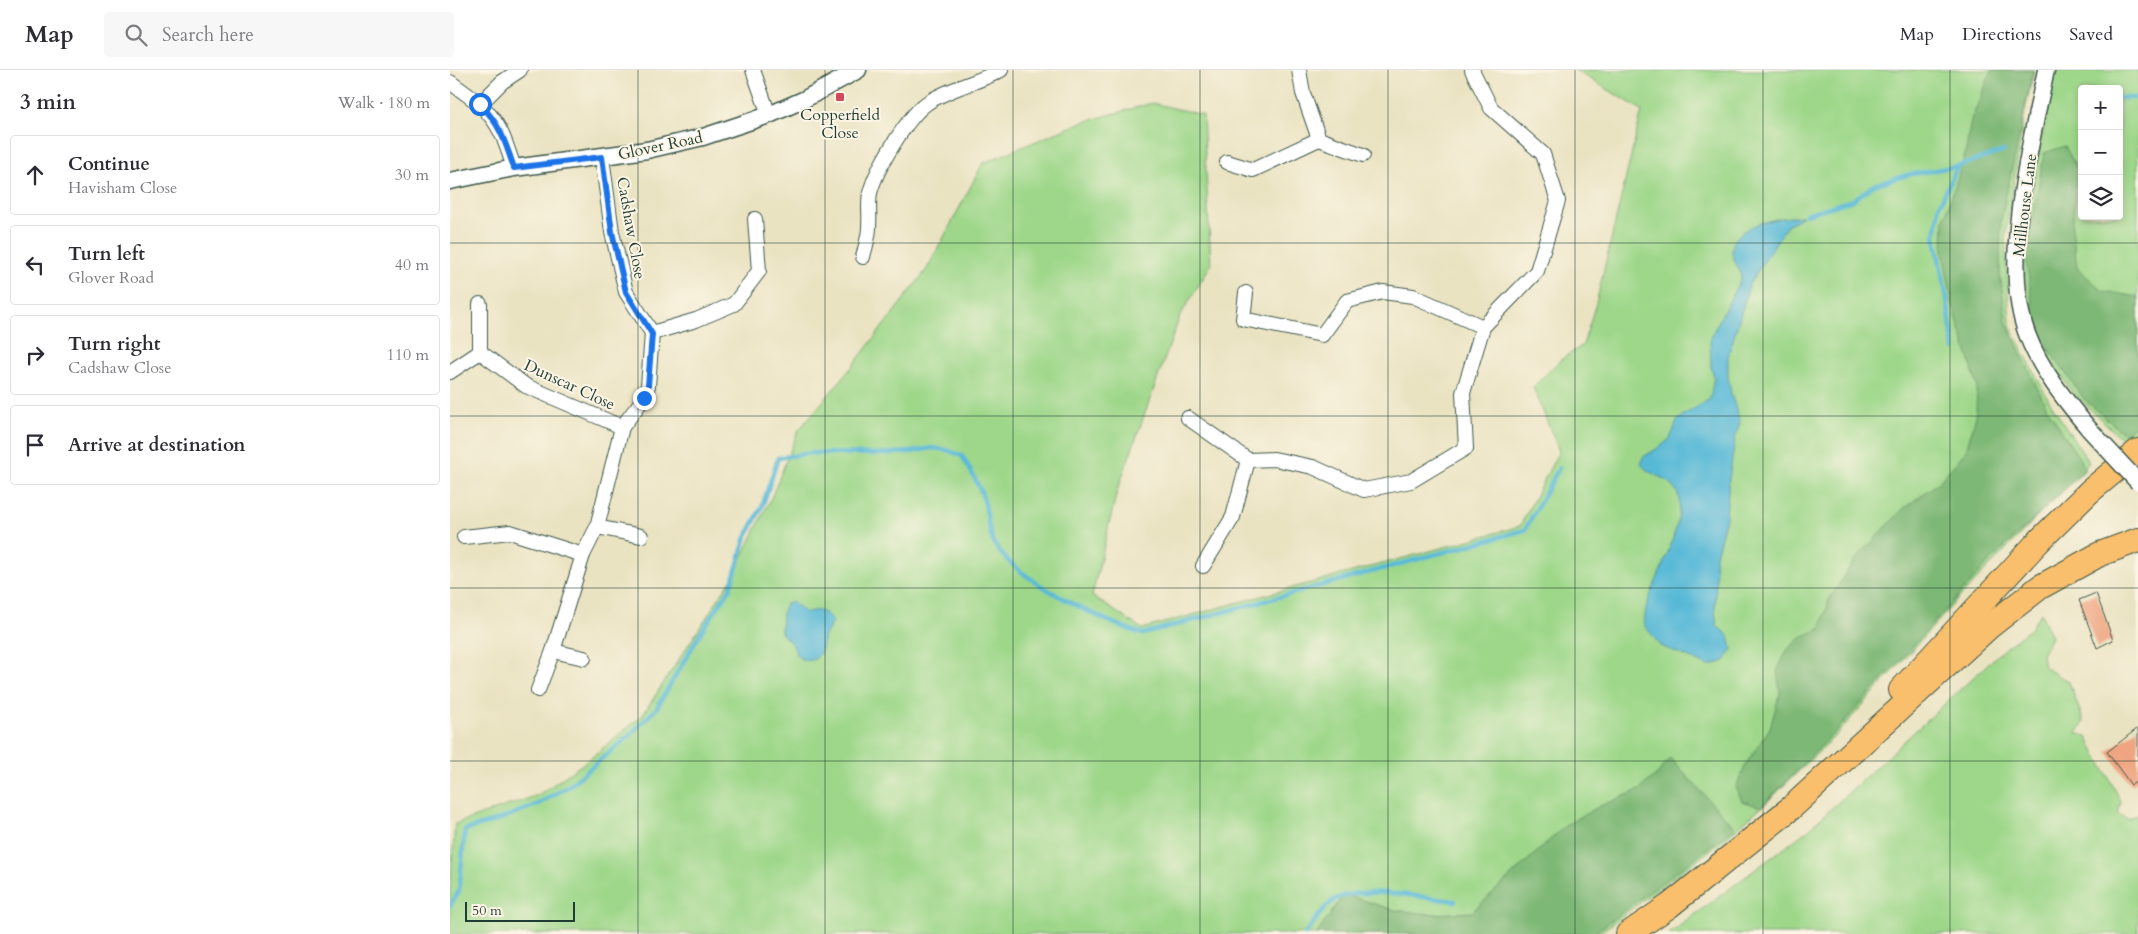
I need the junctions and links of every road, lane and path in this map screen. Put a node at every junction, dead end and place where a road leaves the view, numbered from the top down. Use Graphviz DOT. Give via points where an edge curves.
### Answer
graph roads {
  1 [pos="520,70"];
  2 [pos="753,70"];
  3 [pos="858,70"];
  4 [pos="1001,70"];
  5 [pos="1299,70"];
  6 [pos="1472,70"];
  7 [pos="2046,70"];
  8 [pos="450,82"];
  9 [pos="480,104"];
  10 [pos="769,115"];
  11 [pos="1319,139"];
  12 [pos="1363,155"];
  13 [pos="602,157"];
  14 [pos="1227,162"];
  15 [pos="514,168"];
  16 [pos="450,181"];
  17 [pos="755,219"];
  18 [pos="863,257"];
  19 [pos="1246,292"];
  20 [pos="480,304"];
  21 [pos="1482,327"];
  22 [pos="652,334"];
  23 [pos="480,352"];
  24 [pos="450,372"];
  25 [pos="1188,418"];
  26 [pos="622,427"];
  27 [pos="2138,451"];
  28 [pos="1248,460"];
  29 [pos="2138,482"];
  30 [pos="597,527"];
  31 [pos="641,536"];
  32 [pos="464,537"];
  33 [pos="2138,540"];
  34 [pos="583,555"];
  35 [pos="1203,566"];
  36 [pos="553,651"];
  37 [pos="584,658"];
  38 [pos="538,690"];
  39 [pos="1755,836"];
  40 [pos="1628,934"];
  1 -- 9 [label="street" via="502,82"];
  2 -- 10 [label="street"];
  3 -- 10 [label="street, Glover Road"];
  4 -- 18 [label="street" via="928,103 908,122 872,185"];
  5 -- 11 [label="street" via="1303,93"];
  6 -- 21 [label="street" via="1491,108 1543,154 1558,200 1537,271"];
  7 -- 29 [label="street, Millhouse Lane, bridge" via="2021,199 2016,270 2026,333 2065,400"];
  8 -- 9 [label="street"];
  9 -- 15 [label="street" via="494,117"];
  10 -- 13 [label="street, Glover Road" via="703,137"];
  11 -- 12 [label="street"];
  11 -- 14 [label="street" via="1253,170"];
  13 -- 15 [label="street, Glover Road"];
  13 -- 22 [label="street, Cadshaw Close" via="612,232 626,292"];
  15 -- 16 [label="street, Glover Road"];
  17 -- 22 [label="street" via="759,271 734,304"];
  19 -- 21 [label="street" via="1243,319 1322,335 1347,301 1383,292 1413,296"];
  20 -- 23 [label="street"];
  21 -- 28 [label="street" via="1463,393 1466,448 1411,481 1364,490 1313,466 1274,458"];
  22 -- 26 [label="street" via="648,386 644,398"];
  23 -- 24 [label="street"];
  23 -- 26 [label="street, Dunscar Close" via="526,386"];
  25 -- 28 [label="street"];
  26 -- 30 [label="street"];
  27 -- 39 [label="highway" via="2089,492 2038,542 1896,696"];
  28 -- 35 [label="street" via="1233,517"];
  30 -- 31 [label="street"];
  30 -- 34 [label="street"];
  32 -- 34 [label="street" via="510,532"];
  33 -- 39 [label="highway" via="2100,554 2040,587 1990,626 1827,777"];
  34 -- 36 [label="street"];
  36 -- 37 [label="street"];
  36 -- 38 [label="street"];
  39 -- 40 [label="highway" via="1669,906"];
}
